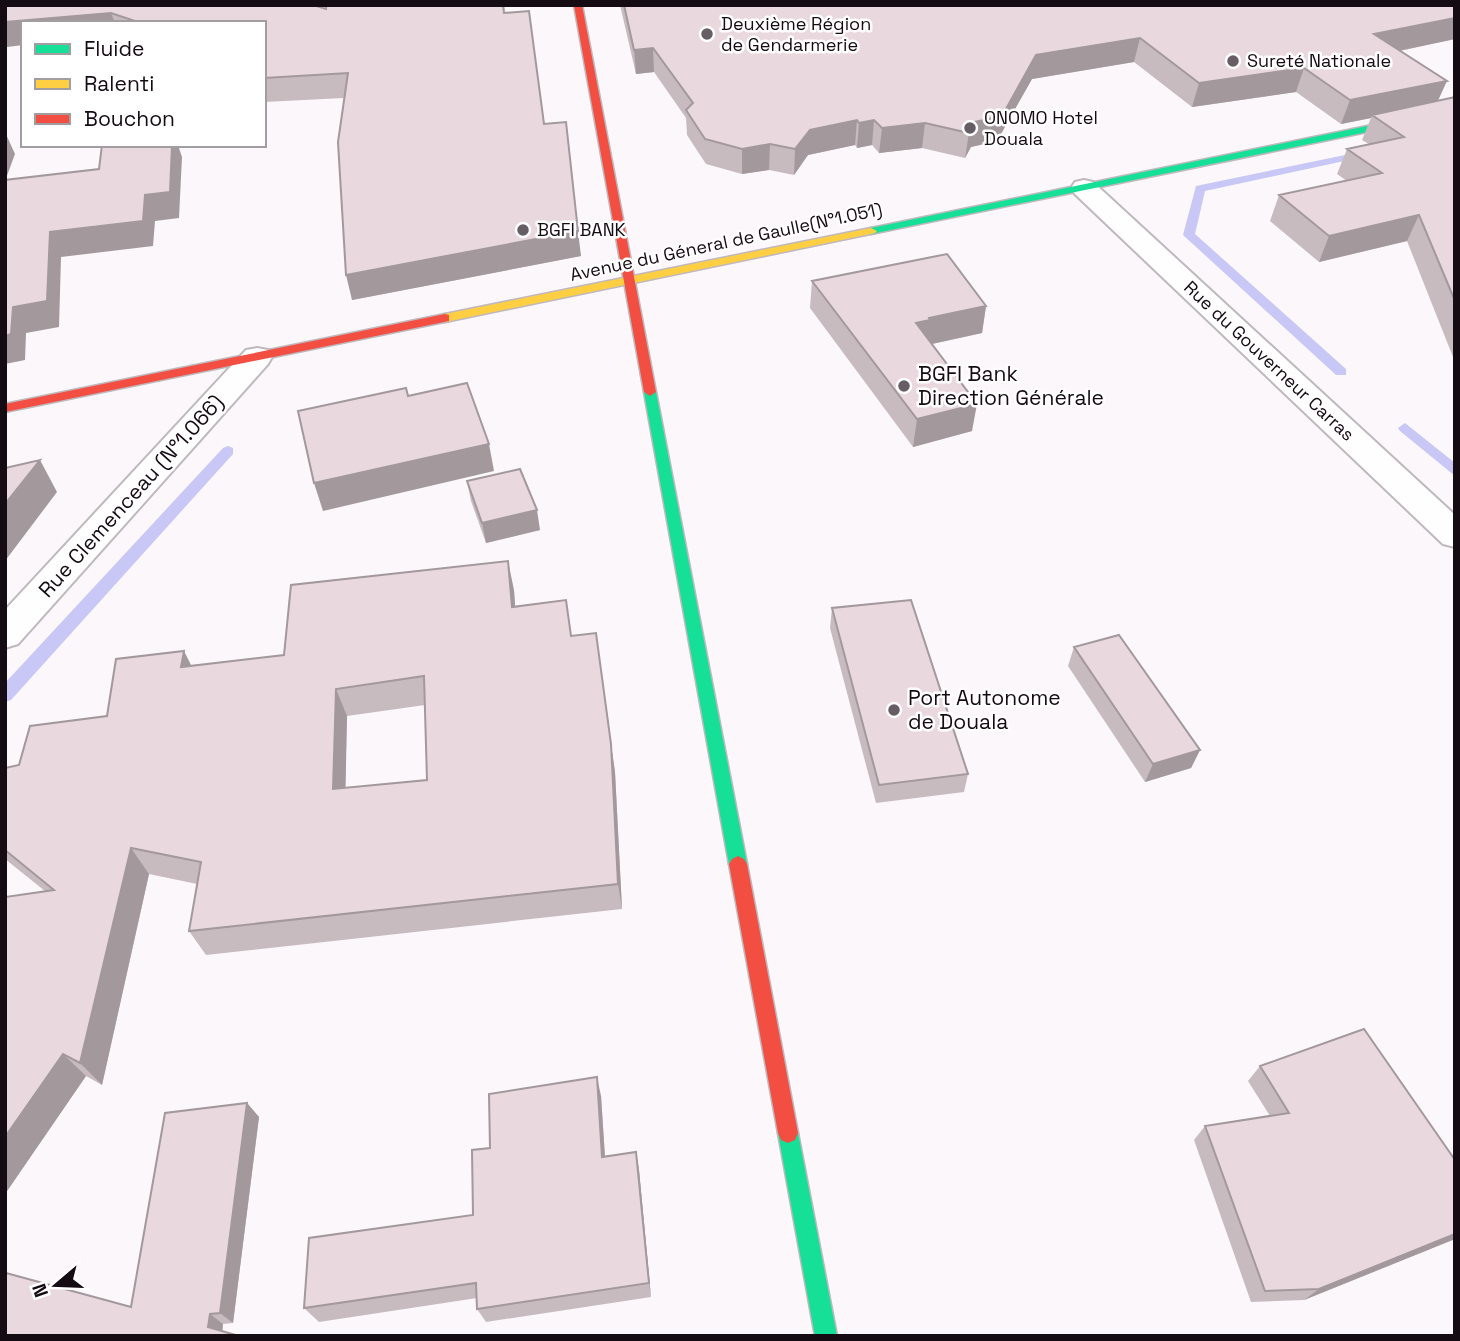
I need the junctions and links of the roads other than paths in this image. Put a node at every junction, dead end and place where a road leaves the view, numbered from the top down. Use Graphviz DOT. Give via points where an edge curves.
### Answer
graph roads {
  1 [pos="578,5"];
  2 [pos="1455,111"];
  3 [pos="1084,188"];
  4 [pos="632,281"];
  5 [pos="257,357"];
  6 [pos="5,408"];
  7 [pos="1455,535"];
  8 [pos="5,634"];
  9 [pos="826,1336"];
  1 -- 4 [label="street"];
  2 -- 3 [label="street, Avenue du Géneral de Gaulle(N°1.051)"];
  3 -- 4 [label="street, Avenue du Géneral de Gaulle(N°1.051)"];
  3 -- 7 [label="street, Rue du Gouverneur Carras"];
  4 -- 5 [label="street, Avenue du Géneral de Gaulle(N°1.051)"];
  4 -- 9 [label="street"];
  5 -- 6 [label="street, Avenue du Géneral de Gaulle(N°1.051)"];
  5 -- 8 [label="street, Rue Clemenceau (N°1.066)"];
}
